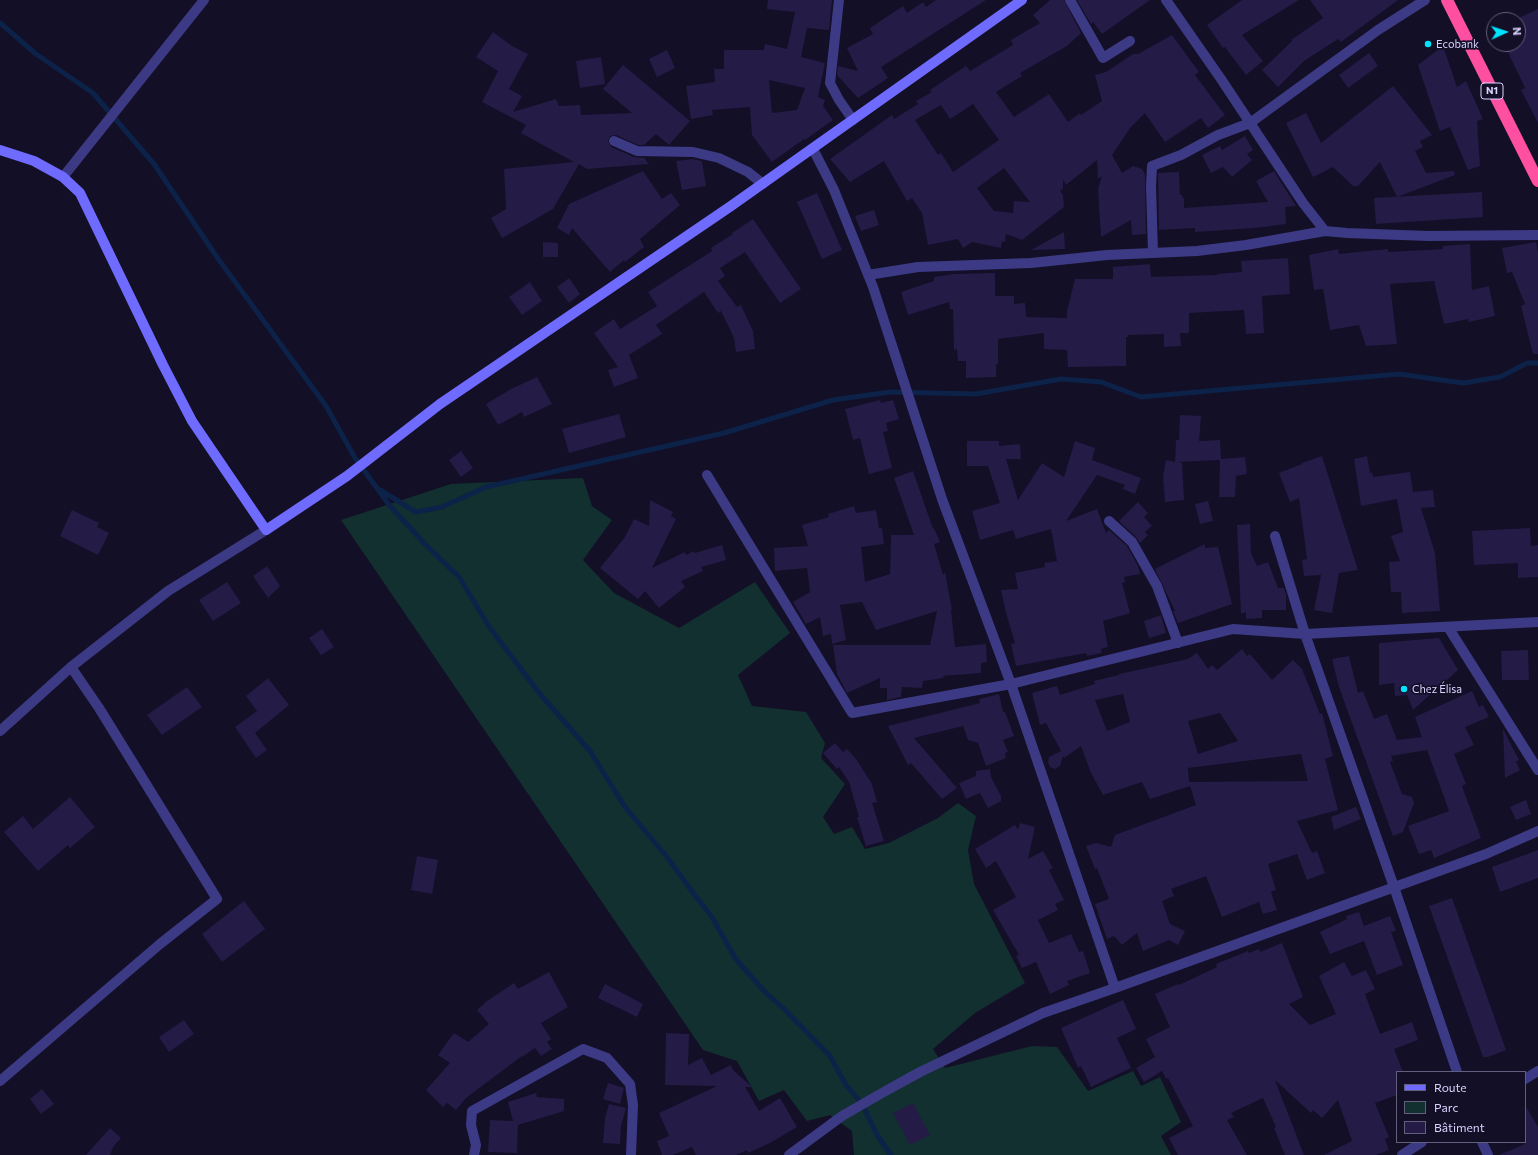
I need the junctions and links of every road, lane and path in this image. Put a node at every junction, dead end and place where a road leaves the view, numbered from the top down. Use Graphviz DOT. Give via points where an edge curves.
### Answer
graph roads {
  1 [pos="204,0"];
  2 [pos="839,0"];
  3 [pos="1022,0"];
  4 [pos="1070,0"];
  5 [pos="1166,0"];
  6 [pos="1425,0"];
  7 [pos="1447,0"];
  8 [pos="1130,41"];
  9 [pos="854,120"];
  10 [pos="1250,123"];
  11 [pos="614,141"];
  12 [pos="813,149"];
  13 [pos="0,150"];
  14 [pos="63,177"];
  15 [pos="1538,181"];
  16 [pos="763,184"];
  17 [pos="1325,231"];
  18 [pos="1538,235"];
  19 [pos="1153,253"];
  20 [pos="868,275"];
  21 [pos="707,475"];
  22 [pos="1109,521"];
  23 [pos="266,530"];
  24 [pos="1275,536"];
  25 [pos="1538,622"];
  26 [pos="1448,626"];
  27 [pos="1305,634"];
  28 [pos="1178,643"];
  29 [pos="71,667"];
  30 [pos="1010,684"];
  31 [pos="0,731"];
  32 [pos="1538,770"];
  33 [pos="1538,831"];
  34 [pos="1394,887"];
  35 [pos="1115,988"];
  36 [pos="1457,1071"];
  37 [pos="1538,1071"];
  38 [pos="1526,1078"];
  39 [pos="0,1081"];
  40 [pos="1420,1143"];
  41 [pos="1482,1143"];
  42 [pos="800,1151"];
  43 [pos="474,1155"];
  44 [pos="631,1155"];
  45 [pos="789,1155"];
  46 [pos="1402,1155"];
  47 [pos="1488,1155"];
  1 -- 14 [label="street"];
  2 -- 9 [label="street" via="830,83"];
  3 -- 9 [label="street"];
  4 -- 8 [label="street" via="1103,58"];
  5 -- 10 [label="street"];
  6 -- 10 [label="street" via="1378,30"];
  7 -- 15 [label="highway, N1"];
  9 -- 12 [label="street"];
  10 -- 17 [label="street" via="1303,203"];
  10 -- 19 [label="street" via="1152,166"];
  11 -- 16 [label="street" via="637,151 693,152 718,158 748,172"];
  12 -- 16 [label="street"];
  12 -- 20 [label="street" via="834,190"];
  13 -- 14 [label="street" via="34,161"];
  14 -- 23 [label="street" via="80,193 192,422"];
  16 -- 23 [label="street" via="440,404 347,476"];
  17 -- 18 [label="street" via="1428,236"];
  17 -- 19 [label="street" via="1246,245"];
  19 -- 20 [label="street" via="1031,263 918,267"];
  20 -- 30 [label="street" via="942,499"];
  21 -- 30 [label="street" via="852,713"];
  22 -- 28 [label="street" via="1132,542 1157,586"];
  23 -- 29 [label="street" via="168,591"];
  24 -- 27 [label="street"];
  25 -- 26 [label="street"];
  26 -- 27 [label="street"];
  26 -- 32 [label="street"];
  27 -- 28 [label="street" via="1233,629"];
  27 -- 34 [label="street"];
  28 -- 30 [label="street"];
  29 -- 31 [label="street"];
  29 -- 39 [label="street" via="217,898"];
  30 -- 35 [label="street"];
  33 -- 34 [label="street" via="1486,854"];
  34 -- 35 [label="street"];
  34 -- 36 [label="street"];
  35 -- 42 [label="street" via="1043,1013 920,1072 842,1116"];
  37 -- 38 [label="street"];
  40 -- 46 [label="street"];
  41 -- 47 [label="street"];
  42 -- 45 [label="street"];
  43 -- 44 [label="street" via="476,1145 471,1125 472,1110 583,1048 607,1058 630,1084 633,1105"];
}
